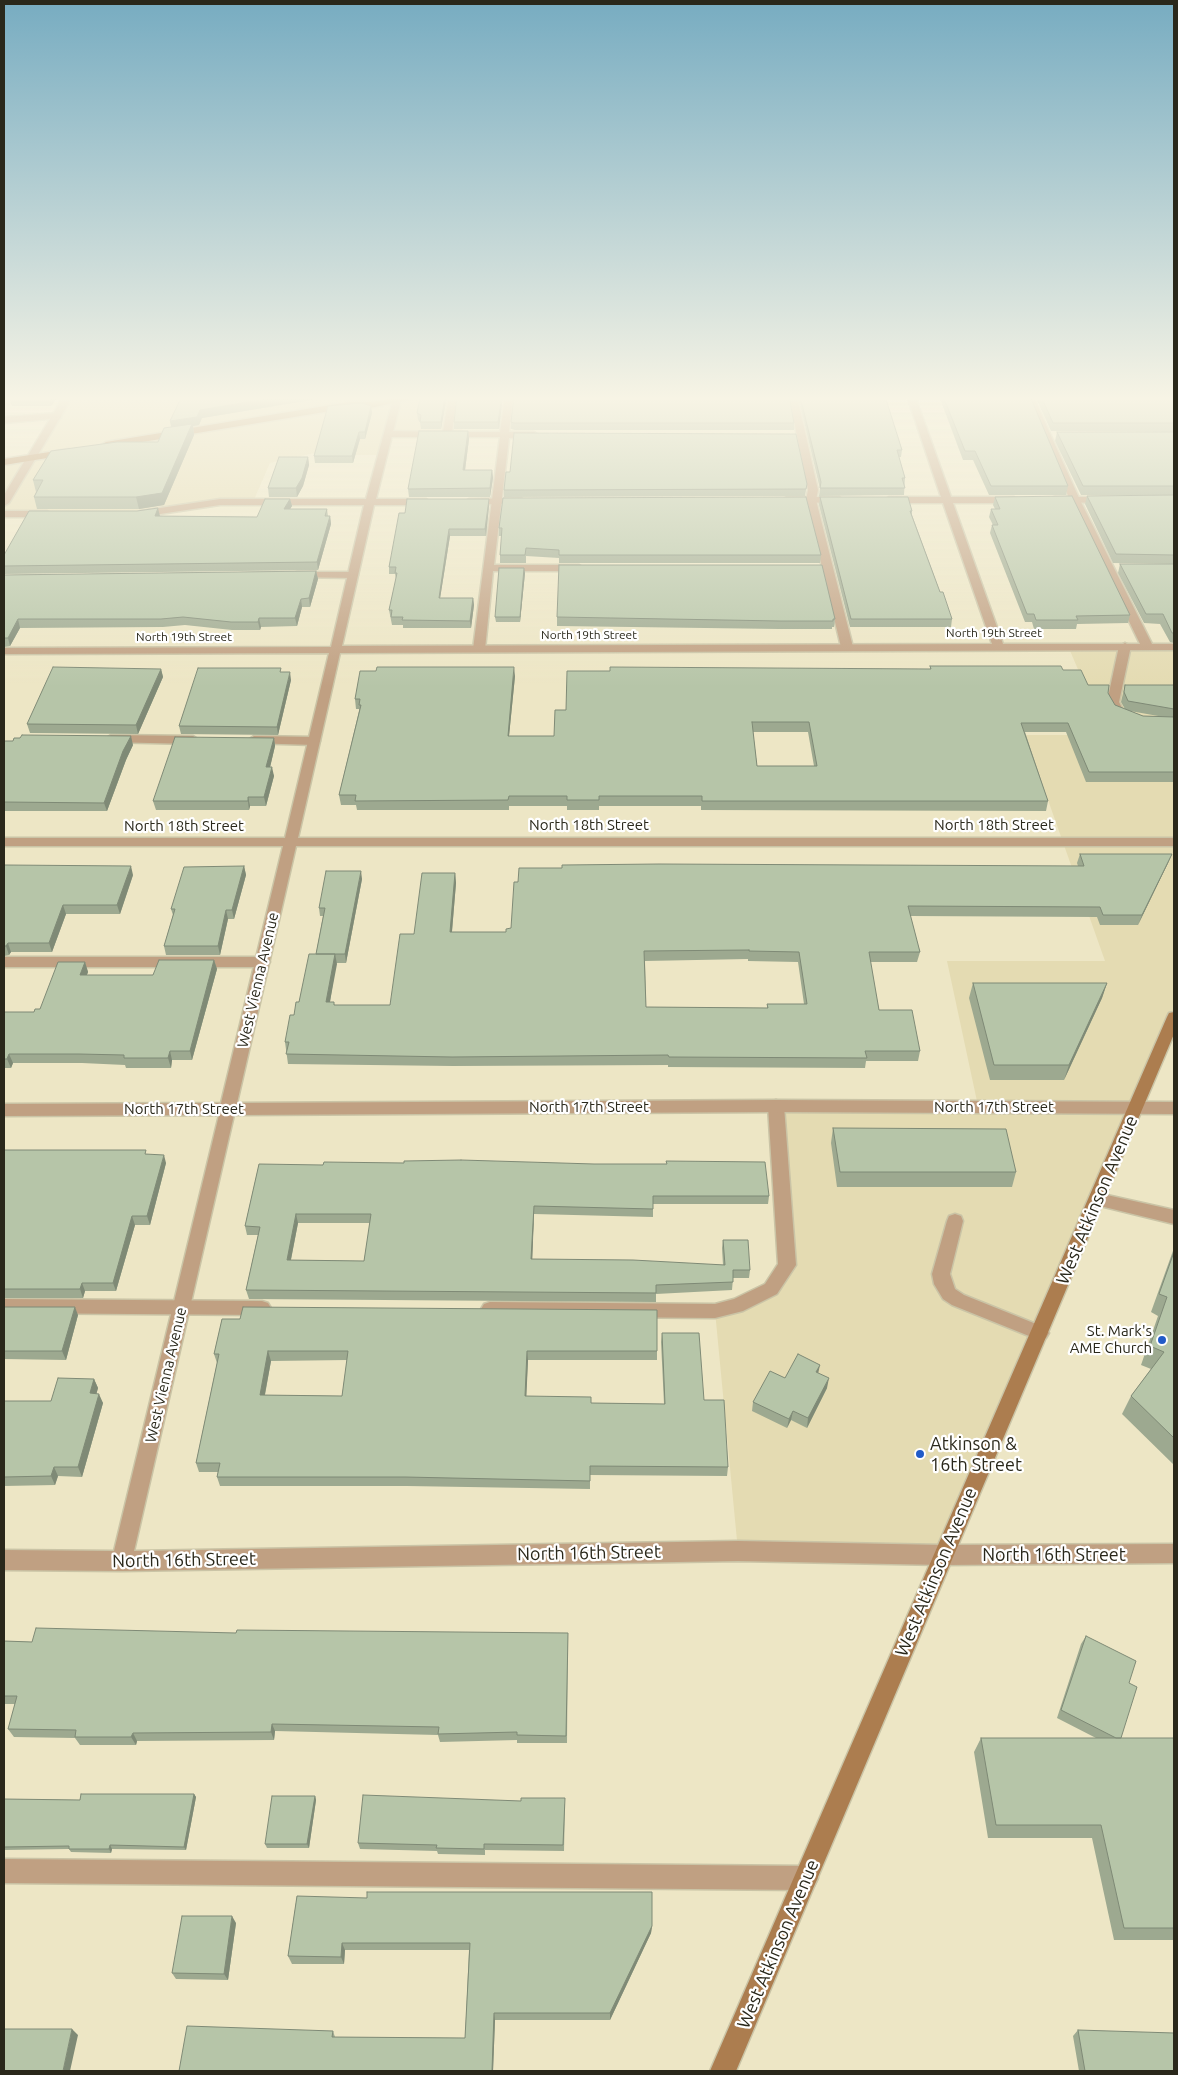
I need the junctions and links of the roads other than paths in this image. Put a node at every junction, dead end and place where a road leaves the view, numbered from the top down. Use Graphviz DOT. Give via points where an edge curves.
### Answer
graph roads {
  1 [pos="372,493"];
  2 [pos="496,493"];
  3 [pos="812,493"];
  4 [pos="944,493"];
  5 [pos="1072,493"];
  6 [pos="772,500"];
  7 [pos="811,500"];
  8 [pos="849,500"];
  9 [pos="878,500"];
  10 [pos="946,500"];
  11 [pos="1026,500"];
  12 [pos="1045,500"];
  13 [pos="1075,500"];
  14 [pos="1115,500"];
  15 [pos="535,501"];
  16 [pos="370,502"];
  17 [pos="440,502"];
  18 [pos="459,502"];
  19 [pos="495,502"];
  20 [pos="4,514"];
  21 [pos="62,514"];
  22 [pos="130,514"];
  23 [pos="488,568"];
  24 [pos="588,568"];
  25 [pos="353,575"];
  26 [pos="284,576"];
  27 [pos="998,646"];
  28 [pos="1125,646"];
  29 [pos="1147,646"];
  30 [pos="1174,646"];
  31 [pos="847,647"];
  32 [pos="479,649"];
  33 [pos="336,650"];
  34 [pos="4,651"];
  35 [pos="1140,720"];
  36 [pos="97,739"];
  37 [pos="204,740"];
  38 [pos="242,740"];
  39 [pos="314,741"];
  40 [pos="290,841"];
  41 [pos="4,842"];
  42 [pos="1174,842"];
  43 [pos="4,962"];
  44 [pos="262,962"];
  45 [pos="1174,1017"];
  46 [pos="776,1106"];
  47 [pos="1137,1108"];
  48 [pos="1174,1108"];
  49 [pos="227,1109"];
  50 [pos="4,1110"];
  51 [pos="1098,1198"];
  52 [pos="1174,1217"];
  53 [pos="955,1221"];
  54 [pos="4,1306"];
  55 [pos="182,1307"];
  56 [pos="276,1308"];
  57 [pos="473,1309"];
  58 [pos="1040,1333"];
  59 [pos="1174,1554"];
  60 [pos="943,1556"];
  61 [pos="4,1560"];
  62 [pos="122,1561"];
  63 [pos="4,1872"];
  64 [pos="806,1878"];
  65 [pos="723,2071"];
  1 -- 16 [label="street, West Vienna Avenue"];
  2 -- 19 [label="street"];
  3 -- 7 [label="street"];
  4 -- 10 [label="street"];
  5 -- 13 [label="street"];
  6 -- 7 [label="street"];
  7 -- 8 [label="street"];
  7 -- 31 [label="street" via="823,568"];
  9 -- 10 [label="street"];
  10 -- 11 [label="street"];
  10 -- 27 [label="street"];
  12 -- 13 [label="street"];
  13 -- 14 [label="street"];
  13 -- 29 [label="street" via="1114,568"];
  15 -- 19 [label="street"];
  16 -- 17 [label="street"];
  16 -- 22 [label="street" via="220,502"];
  16 -- 25 [label="street, West Vienna Avenue"];
  18 -- 19 [label="street"];
  19 -- 23 [label="street"];
  20 -- 21 [label="street"];
  23 -- 24 [label="street"];
  23 -- 32 [label="street"];
  25 -- 26 [label="street"];
  25 -- 33 [label="street, West Vienna Avenue"];
  27 -- 28 [label="street, North 19th Street"];
  27 -- 31 [label="street, North 19th Street"];
  28 -- 29 [label="street, North 19th Street"];
  28 -- 35 [label="street" via="1113,702 1120,714"];
  29 -- 30 [label="street, North 19th Street"];
  31 -- 32 [label="street, North 19th Street"];
  32 -- 33 [label="street, North 19th Street"];
  33 -- 34 [label="street, North 19th Street"];
  33 -- 39 [label="street, West Vienna Avenue"];
  36 -- 37 [label="street"];
  38 -- 39 [label="street"];
  39 -- 40 [label="street, West Vienna Avenue"];
  40 -- 41 [label="street, North 18th Street"];
  40 -- 42 [label="street, North 18th Street"];
  40 -- 44 [label="street, West Vienna Avenue"];
  43 -- 44 [label="street"];
  44 -- 49 [label="street, West Vienna Avenue"];
  45 -- 47 [label="street, West Atkinson Avenue"];
  46 -- 47 [label="street, North 17th Street"];
  46 -- 49 [label="street, North 17th Street"];
  46 -- 57 [label="street" via="787,1265 771,1289 737,1306 716,1311"];
  47 -- 48 [label="street, North 17th Street"];
  47 -- 51 [label="street, West Atkinson Avenue"];
  49 -- 50 [label="street, North 17th Street"];
  49 -- 55 [label="street, West Vienna Avenue"];
  51 -- 52 [label="street"];
  51 -- 58 [label="street, West Atkinson Avenue"];
  53 -- 58 [label="street" via="941,1274 949,1294"];
  54 -- 55 [label="street"];
  55 -- 56 [label="street"];
  55 -- 62 [label="street, West Vienna Avenue"];
  58 -- 60 [label="street, West Atkinson Avenue"];
  59 -- 60 [label="street, North 16th Street"];
  60 -- 62 [label="street, North 16th Street" via="738,1551"];
  60 -- 64 [label="street, West Atkinson Avenue"];
  61 -- 62 [label="street, North 16th Street"];
  63 -- 64 [label="street"];
  64 -- 65 [label="street, West Atkinson Avenue"];
}
